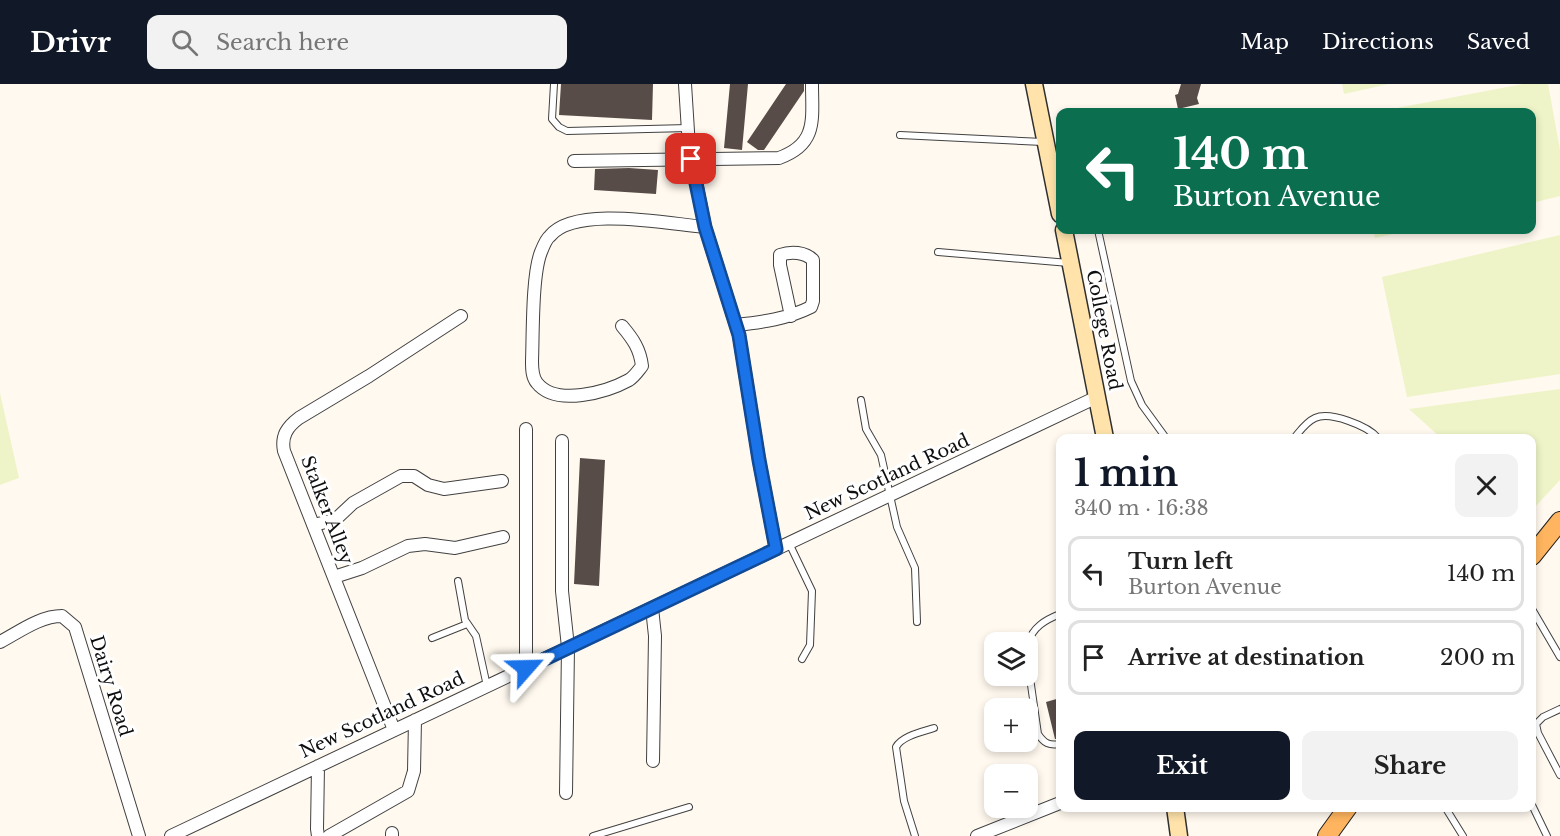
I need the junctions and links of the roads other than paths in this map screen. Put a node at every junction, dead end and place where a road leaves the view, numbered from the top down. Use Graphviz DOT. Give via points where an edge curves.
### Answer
graph roads {
  1 [pos="554,84"];
  2 [pos="685,84"];
  3 [pos="813,84"];
  4 [pos="1034,84"];
  5 [pos="688,128"];
  6 [pos="900,135"];
  7 [pos="1045,142"];
  8 [pos="691,159"];
  9 [pos="574,161"];
  10 [pos="1056,182"];
  11 [pos="705,227"];
  12 [pos="1065,234"];
  13 [pos="1099,234"];
  14 [pos="938,252"];
  15 [pos="1071,263"];
  16 [pos="461,316"];
  17 [pos="791,316"];
  18 [pos="736,325"];
  19 [pos="622,326"];
  20 [pos="1097,397"];
  21 [pos="861,400"];
  22 [pos="526,429"];
  23 [pos="1104,434"];
  24 [pos="1163,434"];
  25 [pos="1297,434"];
  26 [pos="1374,434"];
  27 [pos="562,441"];
  28 [pos="502,481"];
  29 [pos="891,495"];
  30 [pos="1560,521"];
  31 [pos="313,525"];
  32 [pos="502,537"];
  33 [pos="789,543"];
  34 [pos="776,549"];
  35 [pos="1536,551"];
  36 [pos="334,577"];
  37 [pos="458,581"];
  38 [pos="652,608"];
  39 [pos="1056,616"];
  40 [pos="1536,616"];
  41 [pos="917,622"];
  42 [pos="467,624"];
  43 [pos="1033,632"];
  44 [pos="432,638"];
  45 [pos="0,642"];
  46 [pos="568,647"];
  47 [pos="1560,657"];
  48 [pos="802,659"];
  49 [pos="526,668"];
  50 [pos="487,686"];
  51 [pos="1031,686"];
  52 [pos="1560,710"];
  53 [pos="415,720"];
  54 [pos="934,728"];
  55 [pos="394,730"];
  56 [pos="1056,745"];
  57 [pos="652,760"];
  58 [pos="318,766"];
  59 [pos="1560,776"];
  60 [pos="566,793"];
  61 [pos="1056,805"];
  62 [pos="689,807"];
  63 [pos="1177,812"];
  64 [pos="1344,812"];
  65 [pos="1448,812"];
  66 [pos="1535,812"];
  67 [pos="139,836"];
  68 [pos="171,836"];
  69 [pos="318,836"];
  70 [pos="329,836"];
  71 [pos="593,836"];
  72 [pos="915,836"];
  73 [pos="977,836"];
  74 [pos="1179,836"];
  75 [pos="1327,836"];
  76 [pos="1463,836"];
  77 [pos="1547,836"];
  1 -- 5 [label="lane" via="552,119 567,131"];
  2 -- 5 [label="street"];
  3 -- 8 [label="street" via="812,127 808,139 795,151 779,158"];
  4 -- 7 [label="street"];
  5 -- 8 [label="street"];
  6 -- 7 [label="lane"];
  7 -- 10 [label="street"];
  8 -- 9 [label="street"];
  8 -- 11 [label="street"];
  11 -- 18 [label="street"];
  11 -- 19 [label="street" via="586,219 550,235 540,253 536,278 532,375 537,384 563,396 606,390 631,379 642,366 641,354"];
  12 -- 15 [label="street, College Road"];
  13 -- 24 [label="lane" via="1131,381 1142,405"];
  14 -- 15 [label="lane"];
  15 -- 20 [label="street, College Road"];
  16 -- 31 [label="street, Stalker Alley" via="289,426 282,442 284,451"];
  17 -- 17 [label="street" via="811,307 813,261 806,255 789,252 780,255 780,260"];
  17 -- 18 [label="street"];
  18 -- 34 [label="street"];
  20 -- 23 [label="street, College Road"];
  20 -- 29 [label="street, New Scotland Road"];
  21 -- 29 [label="lane" via="866,429 881,455"];
  22 -- 49 [label="street"];
  25 -- 26 [label="lane" via="1313,418 1322,416 1332,416"];
  27 -- 46 [label="street" via="562,591"];
  28 -- 31 [label="street" via="444,489 414,476 401,476 353,503 335,520"];
  29 -- 33 [label="street, New Scotland Road"];
  29 -- 41 [label="lane" via="897,527 915,568"];
  30 -- 35 [label="main road"];
  31 -- 36 [label="street, Stalker Alley"];
  32 -- 36 [label="street" via="454,548 408,546"];
  33 -- 34 [label="street, New Scotland Road"];
  33 -- 48 [label="lane" via="812,591 810,645"];
  34 -- 38 [label="street, New Scotland Road"];
  36 -- 55 [label="street, Stalker Alley"];
  37 -- 42 [label="lane"];
  38 -- 46 [label="street, New Scotland Road"];
  38 -- 57 [label="street"];
  39 -- 43 [label="lane"];
  40 -- 47 [label="lane"];
  42 -- 44 [label="lane"];
  42 -- 50 [label="lane" via="476,636"];
  45 -- 67 [label="street, Dairy Road" via="54,616 62,616 75,627"];
  46 -- 49 [label="street, New Scotland Road"];
  46 -- 60 [label="street"];
  49 -- 50 [label="street, New Scotland Road"];
  50 -- 53 [label="street, New Scotland Road"];
  51 -- 56 [label="lane" via="1038,734 1043,742"];
  52 -- 59 [label="lane" via="1536,724"];
  53 -- 55 [label="street, New Scotland Road"];
  53 -- 70 [label="street" via="414,771 408,791"];
  54 -- 72 [label="lane" via="898,742 896,747 904,801"];
  55 -- 58 [label="street, New Scotland Road"];
  58 -- 68 [label="street, New Scotland Road"];
  58 -- 69 [label="street"];
  61 -- 73 [label="street"];
  62 -- 71 [label="lane"];
  63 -- 74 [label="street"];
  64 -- 75 [label="main road"];
  65 -- 76 [label="lane"];
  66 -- 77 [label="lane"];
}
